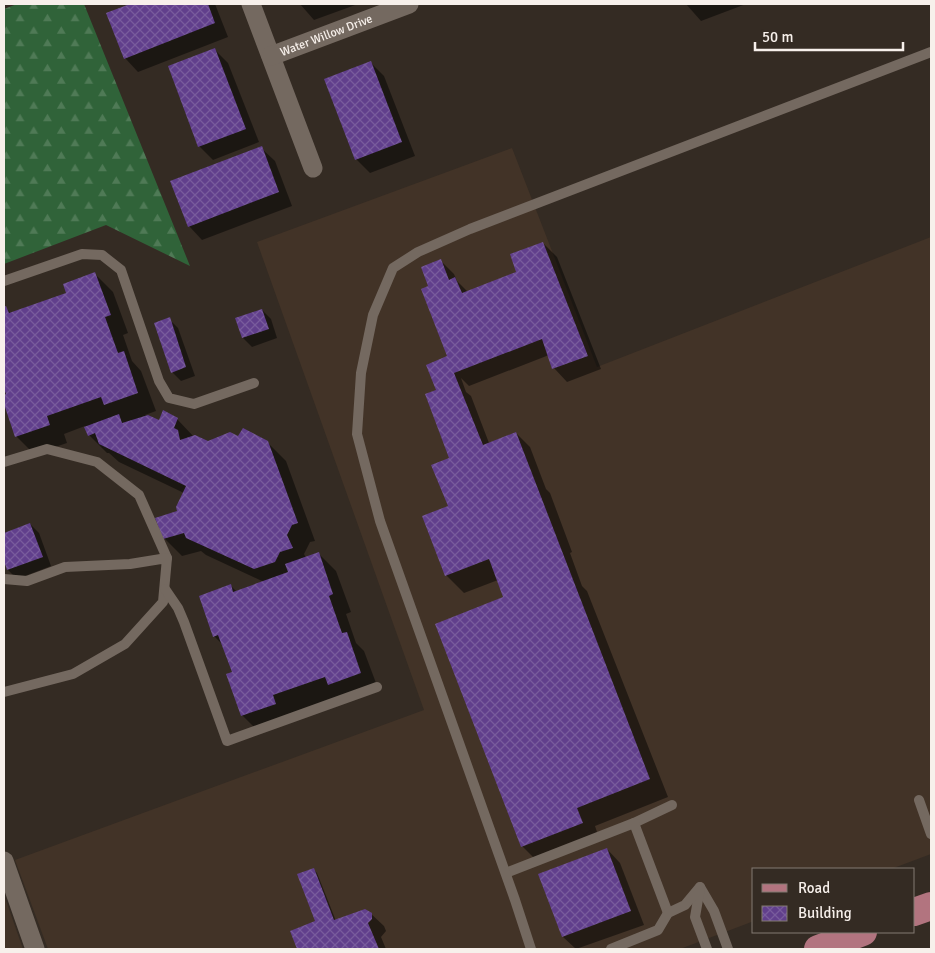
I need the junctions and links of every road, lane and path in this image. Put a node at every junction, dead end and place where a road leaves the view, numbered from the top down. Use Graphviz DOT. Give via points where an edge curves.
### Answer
graph roads {
  1 [pos="251,4"];
  2 [pos="409,4"];
  3 [pos="931,52"];
  4 [pos="271,56"];
  5 [pos="313,168"];
  6 [pos="4,281"];
  7 [pos="254,383"];
  8 [pos="4,462"];
  9 [pos="167,558"];
  10 [pos="4,580"];
  11 [pos="165,589"];
  12 [pos="377,687"];
  13 [pos="4,692"];
  14 [pos="919,800"];
  15 [pos="672,805"];
  16 [pos="634,823"];
  17 [pos="931,834"];
  18 [pos="4,861"];
  19 [pos="506,873"];
  20 [pos="700,887"];
  21 [pos="931,906"];
  22 [pos="915,912"];
  23 [pos="668,913"];
  24 [pos="860,933"];
  25 [pos="36,949"];
  26 [pos="532,949"];
  27 [pos="611,949"];
  28 [pos="707,949"];
  29 [pos="728,949"];
  30 [pos="818,949"];
  1 -- 4 [label="street, Water Willow Drive"];
  2 -- 4 [label="street, Water Willow Drive"];
  3 -- 19 [label="lane" via="470,229 418,252 393,268 373,315 362,373 357,434 380,520"];
  4 -- 5 [label="street, Water Willow Drive"];
  6 -- 7 [label="lane" via="82,254 102,256 121,270 159,381 169,398 194,404"];
  8 -- 9 [label="lane" via="47,449 97,462 139,495"];
  9 -- 10 [label="lane" via="130,564 65,567 27,581"];
  9 -- 11 [label="lane"];
  11 -- 12 [label="lane" via="184,622 227,741"];
  11 -- 13 [label="lane" via="163,602 125,644 74,674"];
  14 -- 17 [label="lane"];
  15 -- 16 [label="lane"];
  16 -- 19 [label="lane"];
  16 -- 23 [label="lane"];
  18 -- 25 [label="street"];
  19 -- 26 [label="lane"];
  20 -- 23 [label="lane" via="685,905"];
  20 -- 28 [label="lane" via="695,917"];
  20 -- 29 [label="lane" via="714,911"];
  21 -- 22 [label="main road"];
  23 -- 27 [label="lane" via="658,930"];
  24 -- 30 [label="main road"];
}
